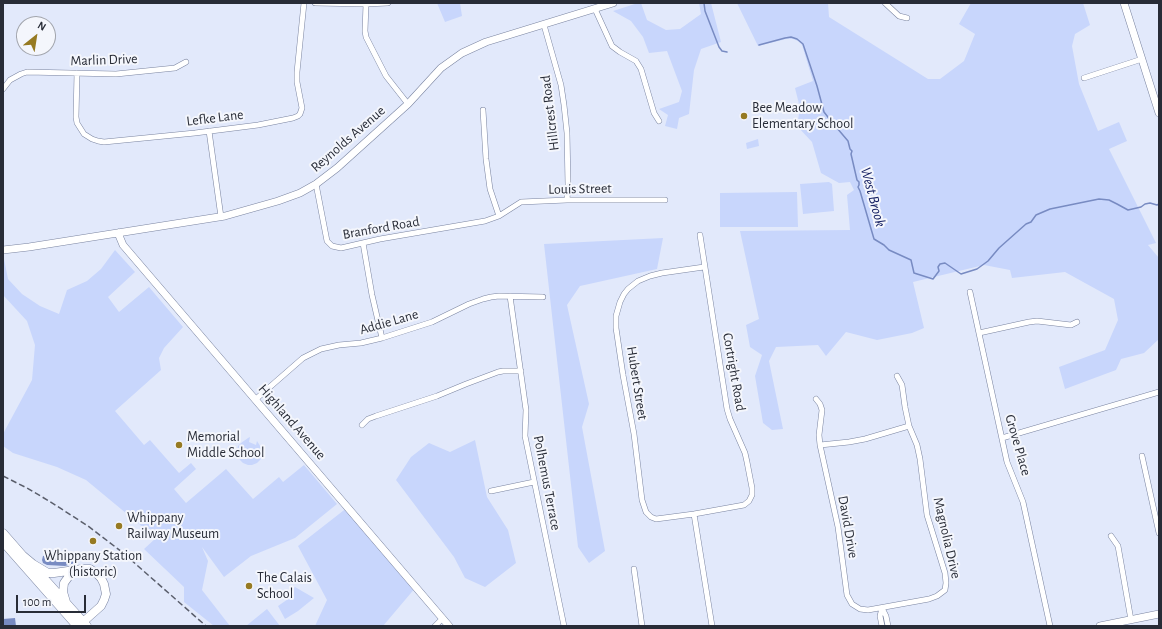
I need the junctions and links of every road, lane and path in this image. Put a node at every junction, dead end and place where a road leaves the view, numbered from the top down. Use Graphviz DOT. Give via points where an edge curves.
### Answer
graph roads {
  1 [pos="304,3"];
  2 [pos="315,3"];
  3 [pos="388,3"];
  4 [pos="613,3"];
  5 [pos="885,3"];
  6 [pos="1124,3"];
  7 [pos="366,4"];
  8 [pos="595,9"];
  9 [pos="908,18"];
  10 [pos="544,25"];
  11 [pos="1142,59"];
  12 [pos="186,62"];
  13 [pos="77,73"];
  14 [pos="1084,78"];
  15 [pos="3,89"];
  16 [pos="408,104"];
  17 [pos="483,110"];
  18 [pos="1159,113"];
  19 [pos="659,121"];
  20 [pos="209,131"];
  21 [pos="316,184"];
  22 [pos="567,200"];
  23 [pos="665,200"];
  24 [pos="221,216"];
  25 [pos="499,216"];
  26 [pos="118,233"];
  27 [pos="700,235"];
  28 [pos="363,243"];
  29 [pos="3,250"];
  30 [pos="704,266"];
  31 [pos="970,292"];
  32 [pos="510,296"];
  33 [pos="543,297"];
  34 [pos="1077,322"];
  35 [pos="979,333"];
  36 [pos="382,338"];
  37 [pos="521,371"];
  38 [pos="897,376"];
  39 [pos="1159,392"];
  40 [pos="256,399"];
  41 [pos="816,399"];
  42 [pos="362,425"];
  43 [pos="910,426"];
  44 [pos="1002,438"];
  45 [pos="820,446"];
  46 [pos="1142,456"];
  47 [pos="534,482"];
  48 [pos="492,491"];
  49 [pos="694,514"];
  50 [pos="3,533"];
  51 [pos="1159,533"];
  52 [pos="1111,536"];
  53 [pos="3,542"];
  54 [pos="21,554"];
  55 [pos="79,569"];
  56 [pos="634,569"];
  57 [pos="905,603"];
  58 [pos="67,604"];
  59 [pos="882,608"];
  60 [pos="1159,614"];
  61 [pos="443,618"];
  62 [pos="1131,620"];
  63 [pos="81,625"];
  64 [pos="436,626"];
  65 [pos="449,626"];
  66 [pos="564,626"];
  67 [pos="642,626"];
  68 [pos="712,626"];
  69 [pos="882,626"];
  70 [pos="888,626"];
  71 [pos="1050,626"];
  72 [pos="1100,626"];
  1 -- 20 [label="street, Lefke Lane" via="297,72 302,108 300,114 265,124"];
  2 -- 7 [label="street"];
  3 -- 7 [label="street"];
  4 -- 8 [label="street, Reynolds Avenue"];
  5 -- 9 [label="street" via="899,16"];
  6 -- 11 [label="street"];
  7 -- 16 [label="street" via="366,37 386,76"];
  8 -- 10 [label="street, Reynolds Avenue"];
  8 -- 19 [label="street" via="612,46 636,61 641,68 654,113"];
  10 -- 16 [label="street, Reynolds Avenue" via="486,42 462,53 441,68"];
  10 -- 22 [label="street, Hillcrest Road" via="564,105 567,133"];
  11 -- 14 [label="street"];
  11 -- 18 [label="street"];
  12 -- 13 [label="street, Marlin Drive" via="167,69 116,74"];
  13 -- 15 [label="street, Marlin Drive" via="27,72 10,80"];
  13 -- 20 [label="street, Lefke Lane" via="77,123 92,139 104,142"];
  16 -- 21 [label="street, Reynolds Avenue"];
  17 -- 25 [label="street" via="490,189"];
  20 -- 24 [label="street"];
  21 -- 24 [label="street, Reynolds Avenue" via="278,201"];
  21 -- 28 [label="street, Branford Road" via="329,244 340,248"];
  22 -- 23 [label="street, Louis Street"];
  22 -- 25 [label="street, Louis Street" via="521,202"];
  24 -- 26 [label="street, Reynolds Avenue"];
  25 -- 28 [label="street, Branford Road" via="485,221"];
  26 -- 29 [label="street, Reynolds Avenue"];
  26 -- 40 [label="street, Highland Avenue" via="123,246"];
  27 -- 30 [label="street, Cortright Road"];
  28 -- 36 [label="street"];
  30 -- 49 [label="street, Cortright Road" via="727,409 745,453 752,492 744,505"];
  30 -- 49 [label="street, Hubert Street" via="662,273 638,281 624,294 616,316 644,506 648,514 656,519"];
  31 -- 35 [label="street, Grove Place"];
  32 -- 33 [label="street, Addie Lane"];
  32 -- 36 [label="street, Addie Lane" via="483,299 432,322"];
  32 -- 37 [label="street, Polhemus Terrace"];
  34 -- 35 [label="street" via="1071,326 1037,321"];
  35 -- 44 [label="street, Grove Place"];
  36 -- 40 [label="street, Addie Lane" via="361,344 327,347 313,352"];
  37 -- 42 [label="street" via="503,370 438,396 368,419"];
  37 -- 47 [label="street, Polhemus Terrace" via="526,410 525,436"];
  38 -- 43 [label="street" via="902,385"];
  39 -- 44 [label="street"];
  40 -- 61 [label="street, Highland Avenue"];
  41 -- 45 [label="street, David Drive" via="822,410"];
  43 -- 45 [label="street" via="849,442"];
  43 -- 57 [label="street, Magnolia Drive" via="920,459 926,515 946,584 945,590 937,596"];
  44 -- 71 [label="street, Grove Place" via="1007,462 1023,502"];
  45 -- 59 [label="street, David Drive" via="838,527 847,596 852,604 860,609"];
  46 -- 51 [label="street"];
  47 -- 48 [label="street"];
  47 -- 66 [label="street, Polhemus Terrace"];
  49 -- 68 [label="street"];
  50 -- 54 [label="main road"];
  52 -- 62 [label="street" via="1118,546"];
  53 -- 63 [label="main road"];
  54 -- 55 [label="main road" via="48,573"];
  54 -- 58 [label="main road"];
  55 -- 58 [label="main road" via="72,572 64,583 63,592"];
  55 -- 63 [label="main road" via="90,569 97,574 104,584 106,594 101,606"];
  56 -- 67 [label="street"];
  57 -- 59 [label="street, David Drive"];
  58 -- 63 [label="main road"];
  59 -- 69 [label="street"];
  59 -- 70 [label="street"];
  60 -- 62 [label="street"];
  61 -- 64 [label="street"];
  61 -- 65 [label="street, Highland Avenue"];
  62 -- 72 [label="street"];
}
